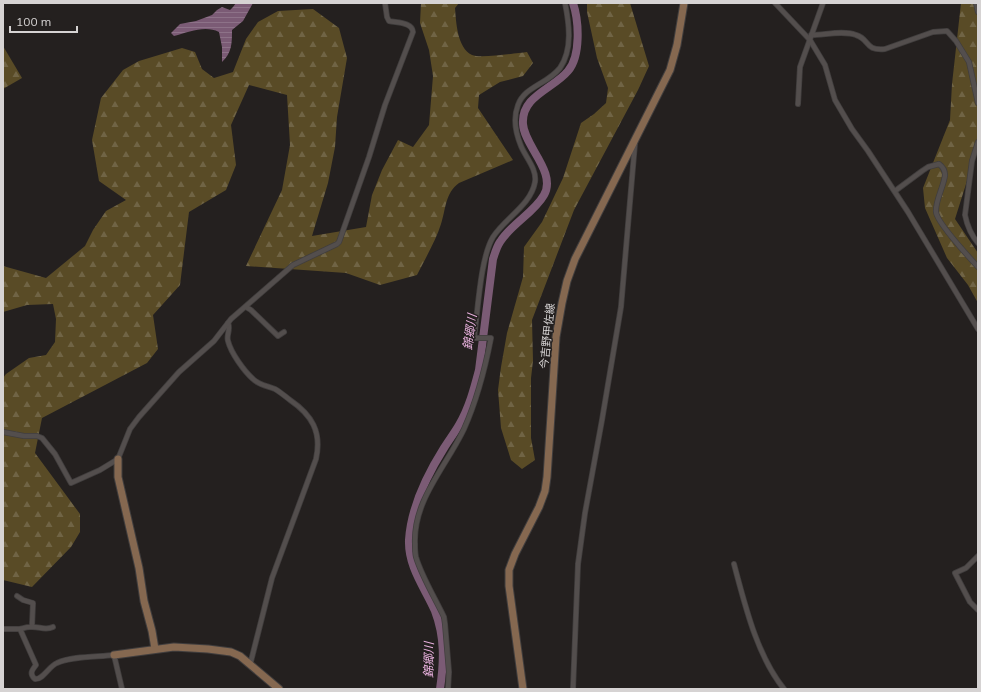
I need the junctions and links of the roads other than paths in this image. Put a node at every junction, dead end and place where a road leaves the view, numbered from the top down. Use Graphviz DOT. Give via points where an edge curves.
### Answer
graph roads {
  1 [pos="385,3"];
  2 [pos="565,3"];
  3 [pos="684,3"];
  4 [pos="775,3"];
  5 [pos="823,3"];
  6 [pos="976,3"];
  7 [pos="978,12"];
  8 [pos="810,38"];
  9 [pos="978,103"];
  10 [pos="798,104"];
  11 [pos="635,140"];
  12 [pos="978,142"];
  13 [pos="895,191"];
  14 [pos="978,243"];
  15 [pos="978,267"];
  16 [pos="246,307"];
  17 [pos="228,323"];
  18 [pos="978,329"];
  19 [pos="284,332"];
  20 [pos="3,432"];
  21 [pos="118,459"];
  22 [pos="978,556"];
  23 [pos="734,564"];
  24 [pos="17,596"];
  25 [pos="978,610"];
  26 [pos="32,626"];
  27 [pos="53,627"];
  28 [pos="3,629"];
  29 [pos="20,629"];
  30 [pos="154,649"];
  31 [pos="114,655"];
  32 [pos="250,665"];
  33 [pos="122,689"];
  34 [pos="279,689"];
  35 [pos="448,689"];
  36 [pos="523,689"];
  37 [pos="573,689"];
  38 [pos="784,689"];
  1 -- 16 [label="street" via="389,21 410,25 413,32 385,105 342,237 337,244 293,266"];
  2 -- 35 [label="street" via="568,19 566,55 555,73 522,96 515,118 521,146 534,172 535,181 527,199 502,225 490,245 474,338 491,338 487,362 464,430 422,502 416,523 416,556 444,618"];
  3 -- 11 [label="main road, 今吉野甲佐線" via="678,45 670,70"];
  4 -- 8 [label="street"];
  5 -- 8 [label="street"];
  6 -- 7 [label="street"];
  8 -- 9 [label="street" via="848,33 862,38 868,46 876,50 933,32 947,31 969,62"];
  8 -- 10 [label="street" via="800,67"];
  8 -- 13 [label="street" via="825,65 835,100"];
  11 -- 36 [label="main road, 今吉野甲佐線" via="575,259 562,303 556,337 545,491 509,570"];
  11 -- 37 [label="street" via="620,307 578,564"];
  12 -- 14 [label="street" via="972,161 965,215 966,223"];
  13 -- 15 [label="street" via="928,167 939,164 943,167 945,175 936,212 942,224"];
  13 -- 18 [label="street"];
  16 -- 17 [label="street"];
  16 -- 19 [label="street" via="278,336"];
  17 -- 21 [label="street" via="214,341 179,372 139,417 130,429"];
  17 -- 32 [label="street" via="228,342 241,364 253,379 302,408 309,416 318,436 316,459 272,578"];
  20 -- 21 [label="street" via="42,438 55,454 71,483"];
  21 -- 30 [label="main road" via="118,477"];
  22 -- 25 [label="street" via="966,568 955,573 970,602"];
  23 -- 38 [label="street" via="760,646 774,676"];
  24 -- 26 [label="street" via="33,604"];
  26 -- 27 [label="street" via="42,629"];
  26 -- 29 [label="street"];
  28 -- 29 [label="street"];
  29 -- 31 [label="street" via="36,664 31,673 35,679 42,677 60,661"];
  30 -- 31 [label="main road"];
  30 -- 32 [label="main road" via="188,648 231,652"];
  31 -- 33 [label="street"];
  32 -- 34 [label="main road"];
}
